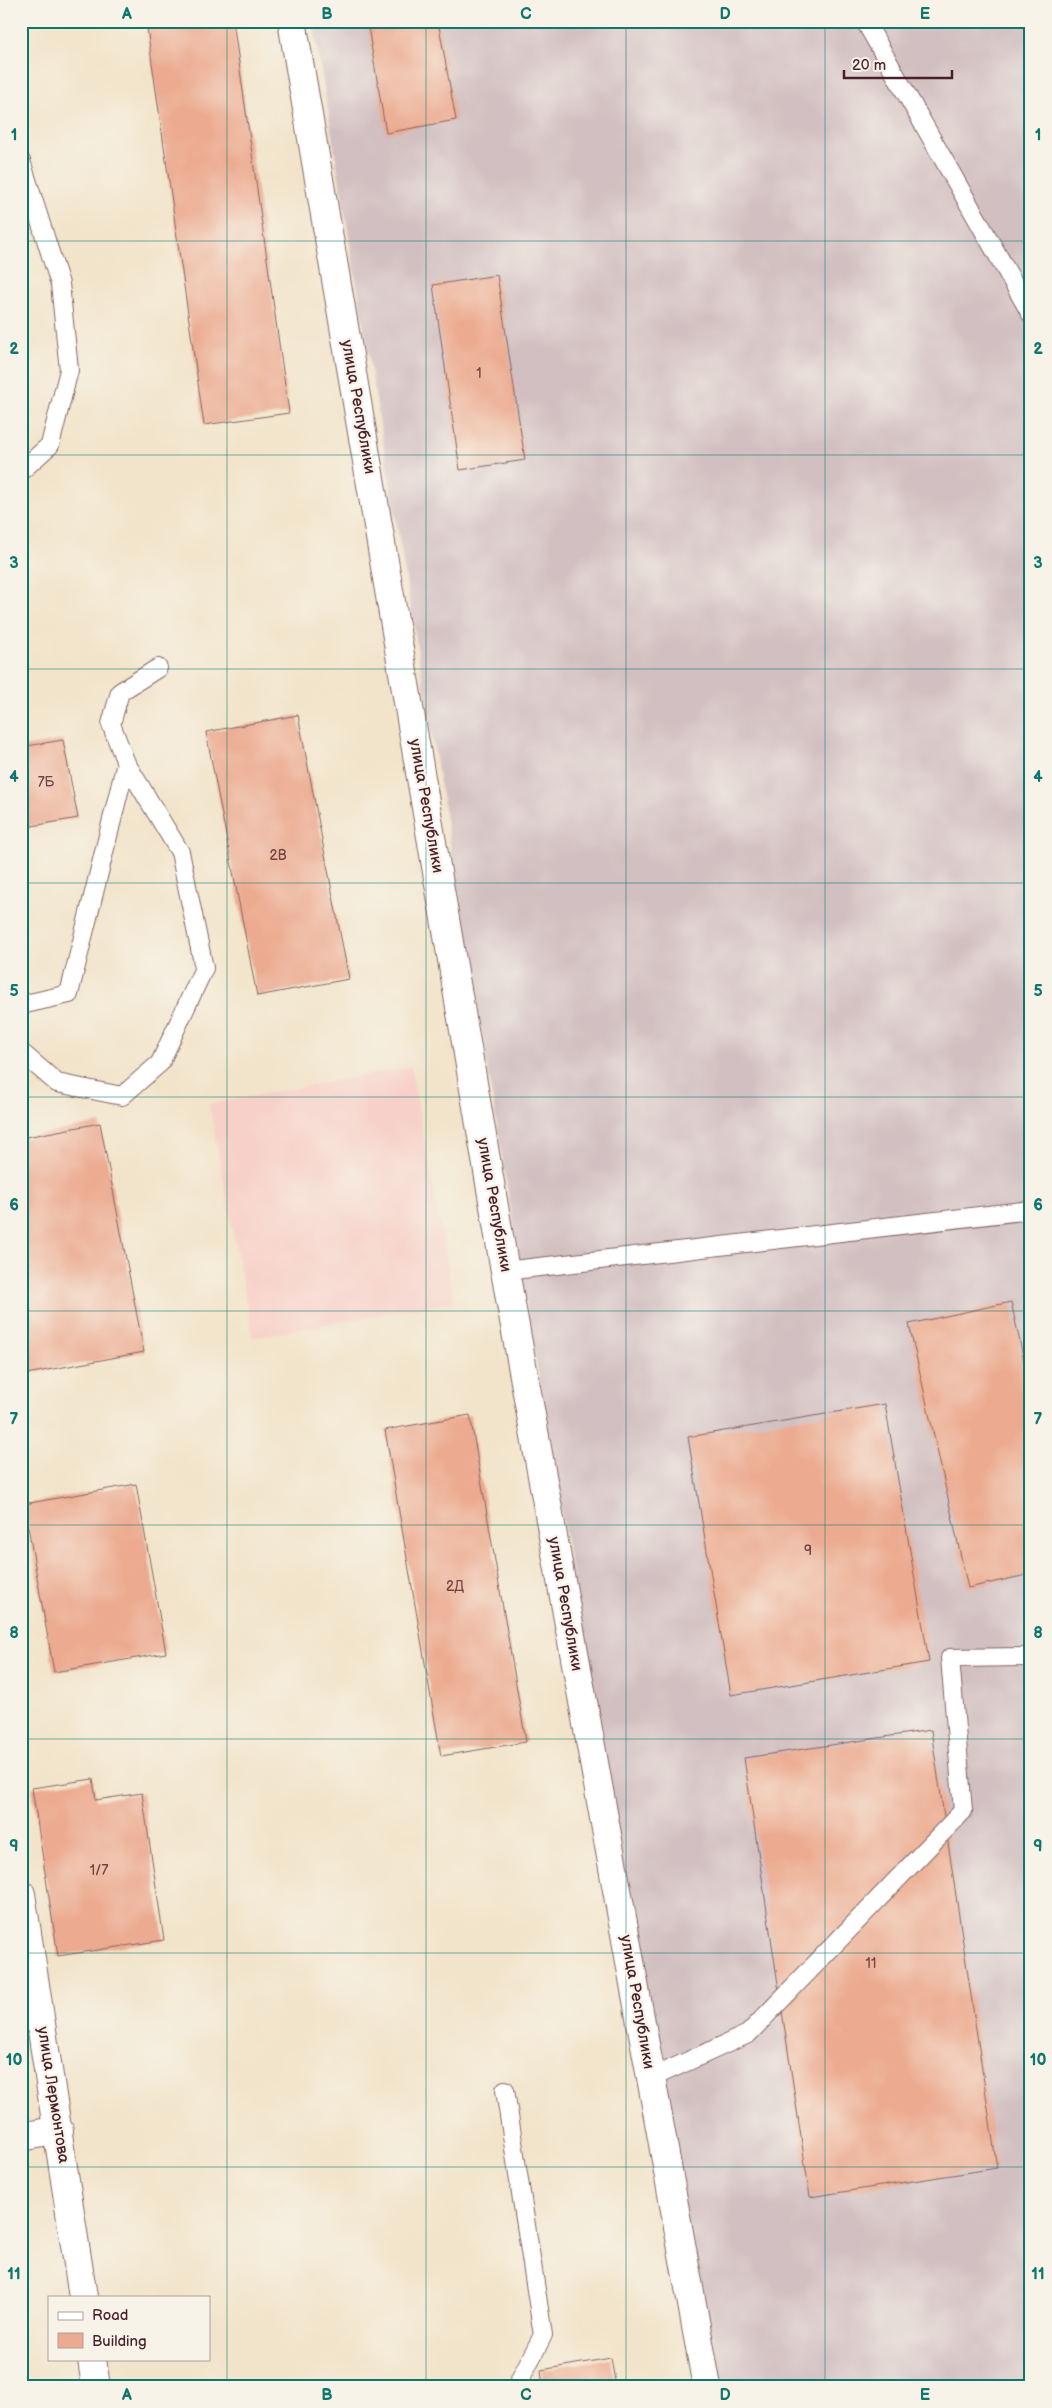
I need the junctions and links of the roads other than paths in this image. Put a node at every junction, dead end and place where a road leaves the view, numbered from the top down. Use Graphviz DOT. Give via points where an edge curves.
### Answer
graph roads {
  1 [pos="292,21"];
  2 [pos="865,21"];
  3 [pos="21,161"];
  4 [pos="1031,314"];
  5 [pos="21,471"];
  6 [pos="158,668"];
  7 [pos="126,763"];
  8 [pos="21,1005"];
  9 [pos="21,1052"];
  10 [pos="1031,1210"];
  11 [pos="505,1271"];
  12 [pos="1031,1657"];
  13 [pos="21,1894"];
  14 [pos="651,2078"];
  15 [pos="505,2090"];
  16 [pos="59,2130"];
  17 [pos="21,2137"];
  18 [pos="83,2296"];
  19 [pos="92,2360"];
  20 [pos="96,2387"];
  21 [pos="516,2387"];
  22 [pos="707,2387"];
  1 -- 11 [label="street, улица Республики"];
  2 -- 4 [label="lane"];
  3 -- 5 [label="lane" via="60,284 69,370 50,445"];
  6 -- 7 [label="lane" via="120,692 111,724"];
  7 -- 8 [label="lane" via="69,994"];
  7 -- 9 [label="lane" via="180,852 204,968 160,1063 122,1096 57,1083"];
  10 -- 11 [label="lane"];
  11 -- 14 [label="street, улица Республики"];
  12 -- 14 [label="lane" via="950,1658 963,1811 748,2034"];
  13 -- 16 [label="street, улица Лермонтова"];
  14 -- 22 [label="street, улица Республики"];
  15 -- 21 [label="lane" via="543,2335"];
  16 -- 17 [label="street"];
  16 -- 18 [label="street, улица Лермонтова"];
  19 -- 20 [label="street"];
}
